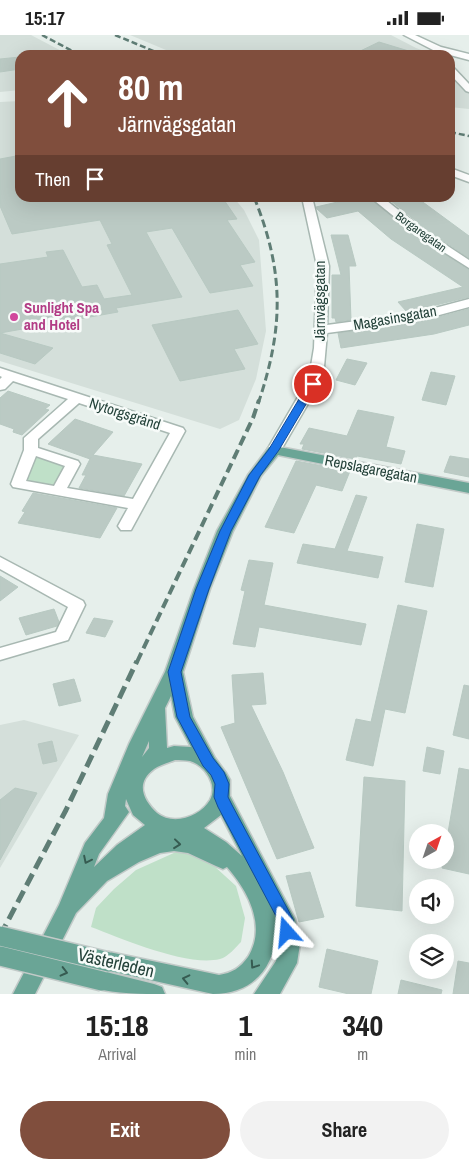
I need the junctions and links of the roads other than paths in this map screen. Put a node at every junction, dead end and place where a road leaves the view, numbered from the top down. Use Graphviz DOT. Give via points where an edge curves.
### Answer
graph roads {
  1 [pos="408,35"];
  2 [pos="440,50"];
  3 [pos="455,55"];
  4 [pos="469,57"];
  5 [pos="455,74"];
  6 [pos="469,89"];
  7 [pos="455,173"];
  8 [pos="469,179"];
  9 [pos="308,202"];
  10 [pos="381,202"];
  11 [pos="469,265"];
  12 [pos="469,303"];
  13 [pos="321,330"];
  14 [pos="6,374"];
  15 [pos="0,386"];
  16 [pos="78,398"];
  17 [pos="32,450"];
  18 [pos="274,450"];
  19 [pos="469,488"];
  20 [pos="59,490"];
  21 [pos="138,505"];
  22 [pos="126,527"];
  23 [pos="0,562"];
  24 [pos="0,654"];
  25 [pos="174,672"];
  26 [pos="157,708"];
  27 [pos="151,761"];
  28 [pos="208,762"];
  29 [pos="132,794"];
  30 [pos="221,797"];
  31 [pos="113,819"];
  32 [pos="163,825"];
  33 [pos="185,826"];
  34 [pos="242,873"];
  35 [pos="101,874"];
  36 [pos="68,909"];
  37 [pos="0,936"];
  38 [pos="0,956"];
  39 [pos="105,971"];
  40 [pos="24,994"];
  41 [pos="154,994"];
  42 [pos="265,994"];
  1 -- 2 [label="street"];
  3 -- 4 [label="street"];
  5 -- 6 [label="street"];
  7 -- 8 [label="street"];
  9 -- 13 [label="street, Järnvägsgatan" via="323,266"];
  10 -- 11 [label="street, Borgaregatan"];
  12 -- 13 [label="street, Magasinsgatan" via="417,317"];
  13 -- 18 [label="street, Järnvägsgatan" via="316,378"];
  14 -- 15 [label="street"];
  14 -- 16 [label="street, Nytorgsgränd"];
  16 -- 17 [label="street, Nytorgsgränd" via="31,438"];
  16 -- 21 [label="street, Nytorgsgränd" via="178,431"];
  17 -- 20 [label="street" via="73,464"];
  17 -- 20 [label="street, Nytorgsgränd" via="18,483"];
  18 -- 19 [label="main road, Repslagaregatan"];
  18 -- 25 [label="main road, Järnvägsgatan" via="255,475 225,531"];
  20 -- 21 [label="street, Nytorgsgränd"];
  21 -- 22 [label="street, Nytorgsgränd"];
  23 -- 24 [label="street" via="77,605 62,636"];
  25 -- 26 [label="main road, Järnvägsgatan"];
  25 -- 28 [label="main road" via="184,717"];
  26 -- 27 [label="main road, Järnvägsgatan" via="158,749"];
  26 -- 31 [label="main road" via="117,794"];
  27 -- 28 [label="main road" via="174,753"];
  27 -- 29 [label="main road" via="136,775"];
  28 -- 30 [label="main road" via="222,784"];
  29 -- 31 [label="main road"];
  29 -- 32 [label="main road" via="142,813"];
  30 -- 33 [label="main road" via="208,816"];
  30 -- 42 [label="main road" via="285,919 289,944 286,963"];
  31 -- 36 [label="main road, one-way" via="92,849"];
  32 -- 33 [label="main road"];
  32 -- 35 [label="main road" via="131,843"];
  33 -- 34 [label="main road" via="229,855"];
  35 -- 34 [label="main road, one-way" via="143,849 162,843 197,847"];
  34 -- 39 [label="main road, Västerleden, one-way" via="259,898 267,924 264,944 254,968 245,977 219,985"];
  35 -- 36 [label="main road"];
  36 -- 40 [label="main road"];
  37 -- 39 [label="main road, Västerleden, bridge"];
  38 -- 39 [label="main road, Västerleden, one-way, bridge"];
  39 -- 41 [label="main road, Västerleden"];
}
